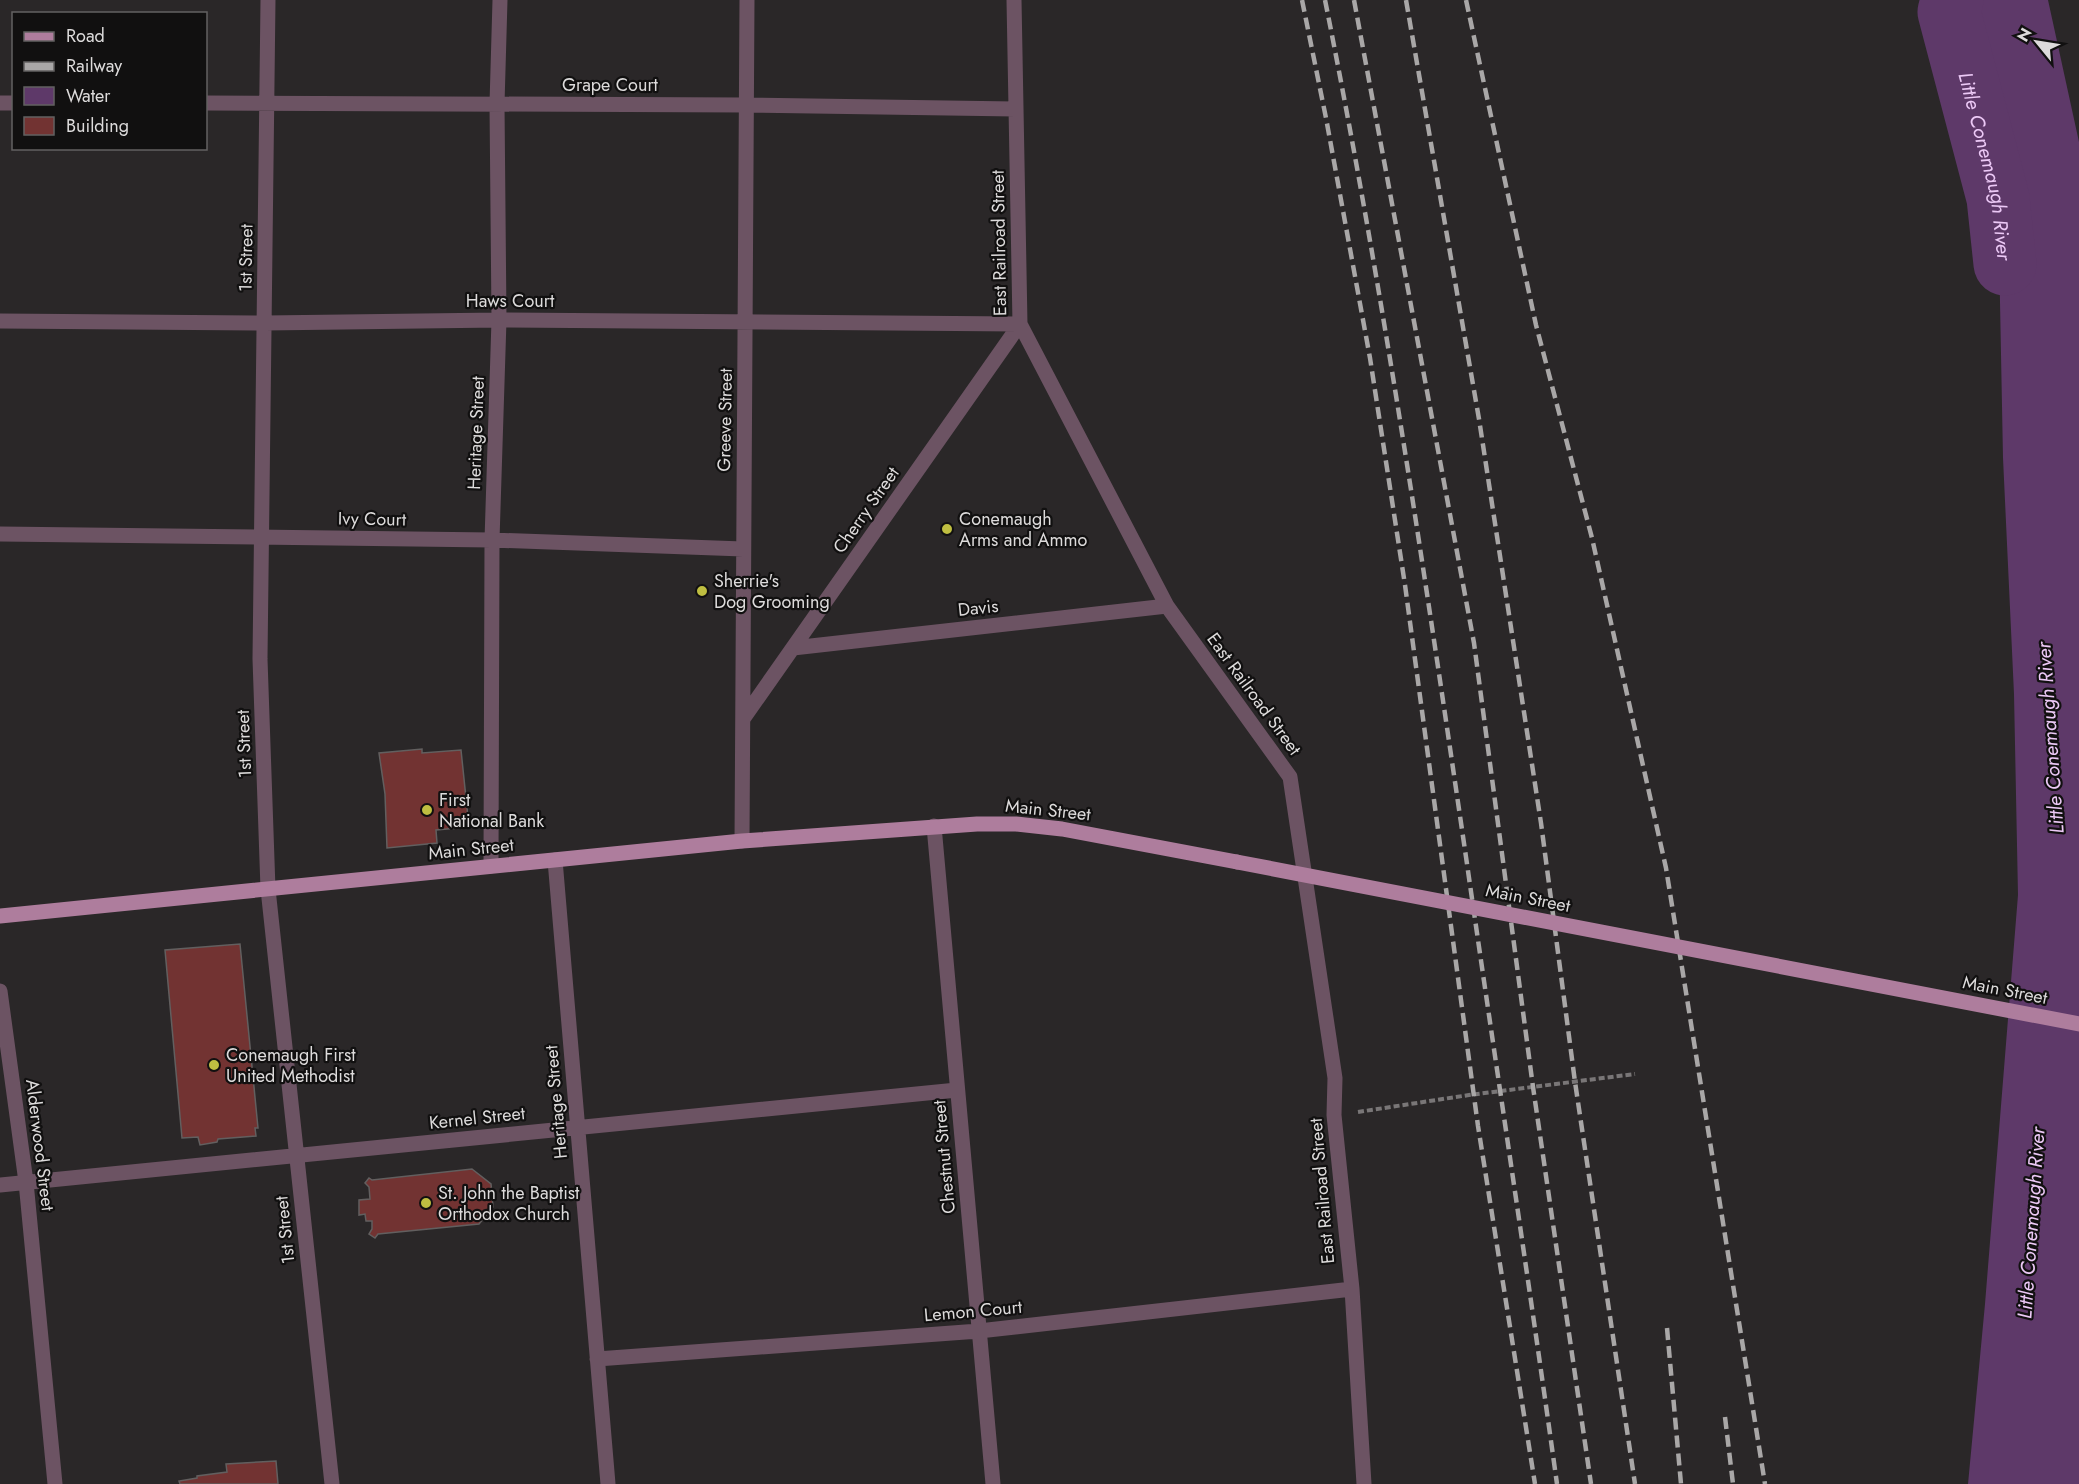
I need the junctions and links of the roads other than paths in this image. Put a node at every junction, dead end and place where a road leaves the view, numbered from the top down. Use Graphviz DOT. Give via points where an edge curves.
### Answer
graph roads {
  1 [pos="268,0"];
  2 [pos="500,0"];
  3 [pos="747,0"];
  4 [pos="1014,0"];
  5 [pos="207,103"];
  6 [pos="267,103"];
  7 [pos="497,104"];
  8 [pos="746,105"];
  9 [pos="1015,109"];
  10 [pos="500,320"];
  11 [pos="0,321"];
  12 [pos="264,323"];
  13 [pos="745,323"];
  14 [pos="1020,324"];
  15 [pos="0,534"];
  16 [pos="262,537"];
  17 [pos="492,540"];
  18 [pos="743,549"];
  19 [pos="1167,606"];
  20 [pos="793,648"];
  21 [pos="743,719"];
  22 [pos="934,826"];
  23 [pos="742,841"];
  24 [pos="555,860"];
  25 [pos="491,866"];
  26 [pos="268,889"];
  27 [pos="0,916"];
  28 [pos="0,991"];
  29 [pos="2079,1024"];
  30 [pos="957,1090"];
  31 [pos="578,1127"];
  32 [pos="296,1155"];
  33 [pos="26,1182"];
  34 [pos="0,1185"];
  35 [pos="1352,1289"];
  36 [pos="980,1331"];
  37 [pos="597,1359"];
  38 [pos="55,1484"];
  39 [pos="332,1484"];
  40 [pos="608,1484"];
  41 [pos="993,1484"];
  42 [pos="1364,1484"];
  1 -- 6 [label="street, 1st Street"];
  2 -- 7 [label="street, Heritage Street"];
  3 -- 8 [label="street, Greeve Street"];
  4 -- 9 [label="street, East Railroad Street"];
  5 -- 6 [label="street, Grape Court"];
  6 -- 7 [label="street, Grape Court"];
  6 -- 12 [label="street, 1st Street"];
  7 -- 8 [label="street, Grape Court"];
  7 -- 10 [label="street, Heritage Street"];
  8 -- 9 [label="street, Grape Court"];
  8 -- 13 [label="street, Greeve Street"];
  9 -- 14 [label="street, East Railroad Street"];
  10 -- 12 [label="street, Haws Court"];
  10 -- 13 [label="street, Haws Court"];
  10 -- 17 [label="street, Heritage Street"];
  11 -- 12 [label="street, Haws Court"];
  12 -- 16 [label="street, 1st Street"];
  13 -- 14 [label="street, Haws Court"];
  13 -- 18 [label="street, Greeve Street"];
  14 -- 19 [label="street, East Railroad Street"];
  14 -- 20 [label="street, Cherry Street"];
  15 -- 16 [label="street, Ivy Court"];
  16 -- 17 [label="street, Ivy Court"];
  16 -- 26 [label="street, 1st Street" via="260,658"];
  17 -- 18 [label="street, Ivy Court"];
  17 -- 25 [label="street, Heritage Street"];
  18 -- 21 [label="street, Greeve Street"];
  19 -- 20 [label="street, Davis"];
  19 -- 35 [label="street, East Railroad Street" via="1290,777 1335,1078 1334,1115"];
  20 -- 21 [label="street, Cherry Street"];
  21 -- 23 [label="street, Greeve Street"];
  22 -- 23 [label="main road, Main Street"];
  22 -- 29 [label="main road, Main Street, bridge" via="1016,824 1062,829"];
  22 -- 30 [label="street, Chestnut Street"];
  23 -- 24 [label="main road, Main Street"];
  24 -- 25 [label="main road, Main Street"];
  24 -- 31 [label="street, Heritage Street"];
  25 -- 26 [label="main road, Main Street"];
  26 -- 27 [label="main road, Main Street"];
  26 -- 32 [label="street, 1st Street"];
  28 -- 33 [label="street, Alderwood Street"];
  30 -- 31 [label="street, Kernel Street"];
  30 -- 36 [label="street, Chestnut Street"];
  31 -- 32 [label="street, Kernel Street"];
  31 -- 37 [label="street, Heritage Street"];
  32 -- 33 [label="street, Kernel Street"];
  32 -- 39 [label="street, 1st Street"];
  33 -- 34 [label="street, Kernel Street"];
  33 -- 38 [label="street, Alderwood Street"];
  35 -- 36 [label="street, Lemon Court"];
  35 -- 42 [label="street, East Railroad Street"];
  36 -- 37 [label="street, Lemon Court"];
  36 -- 41 [label="street, Chestnut Street"];
  37 -- 40 [label="street, Heritage Street"];
}
